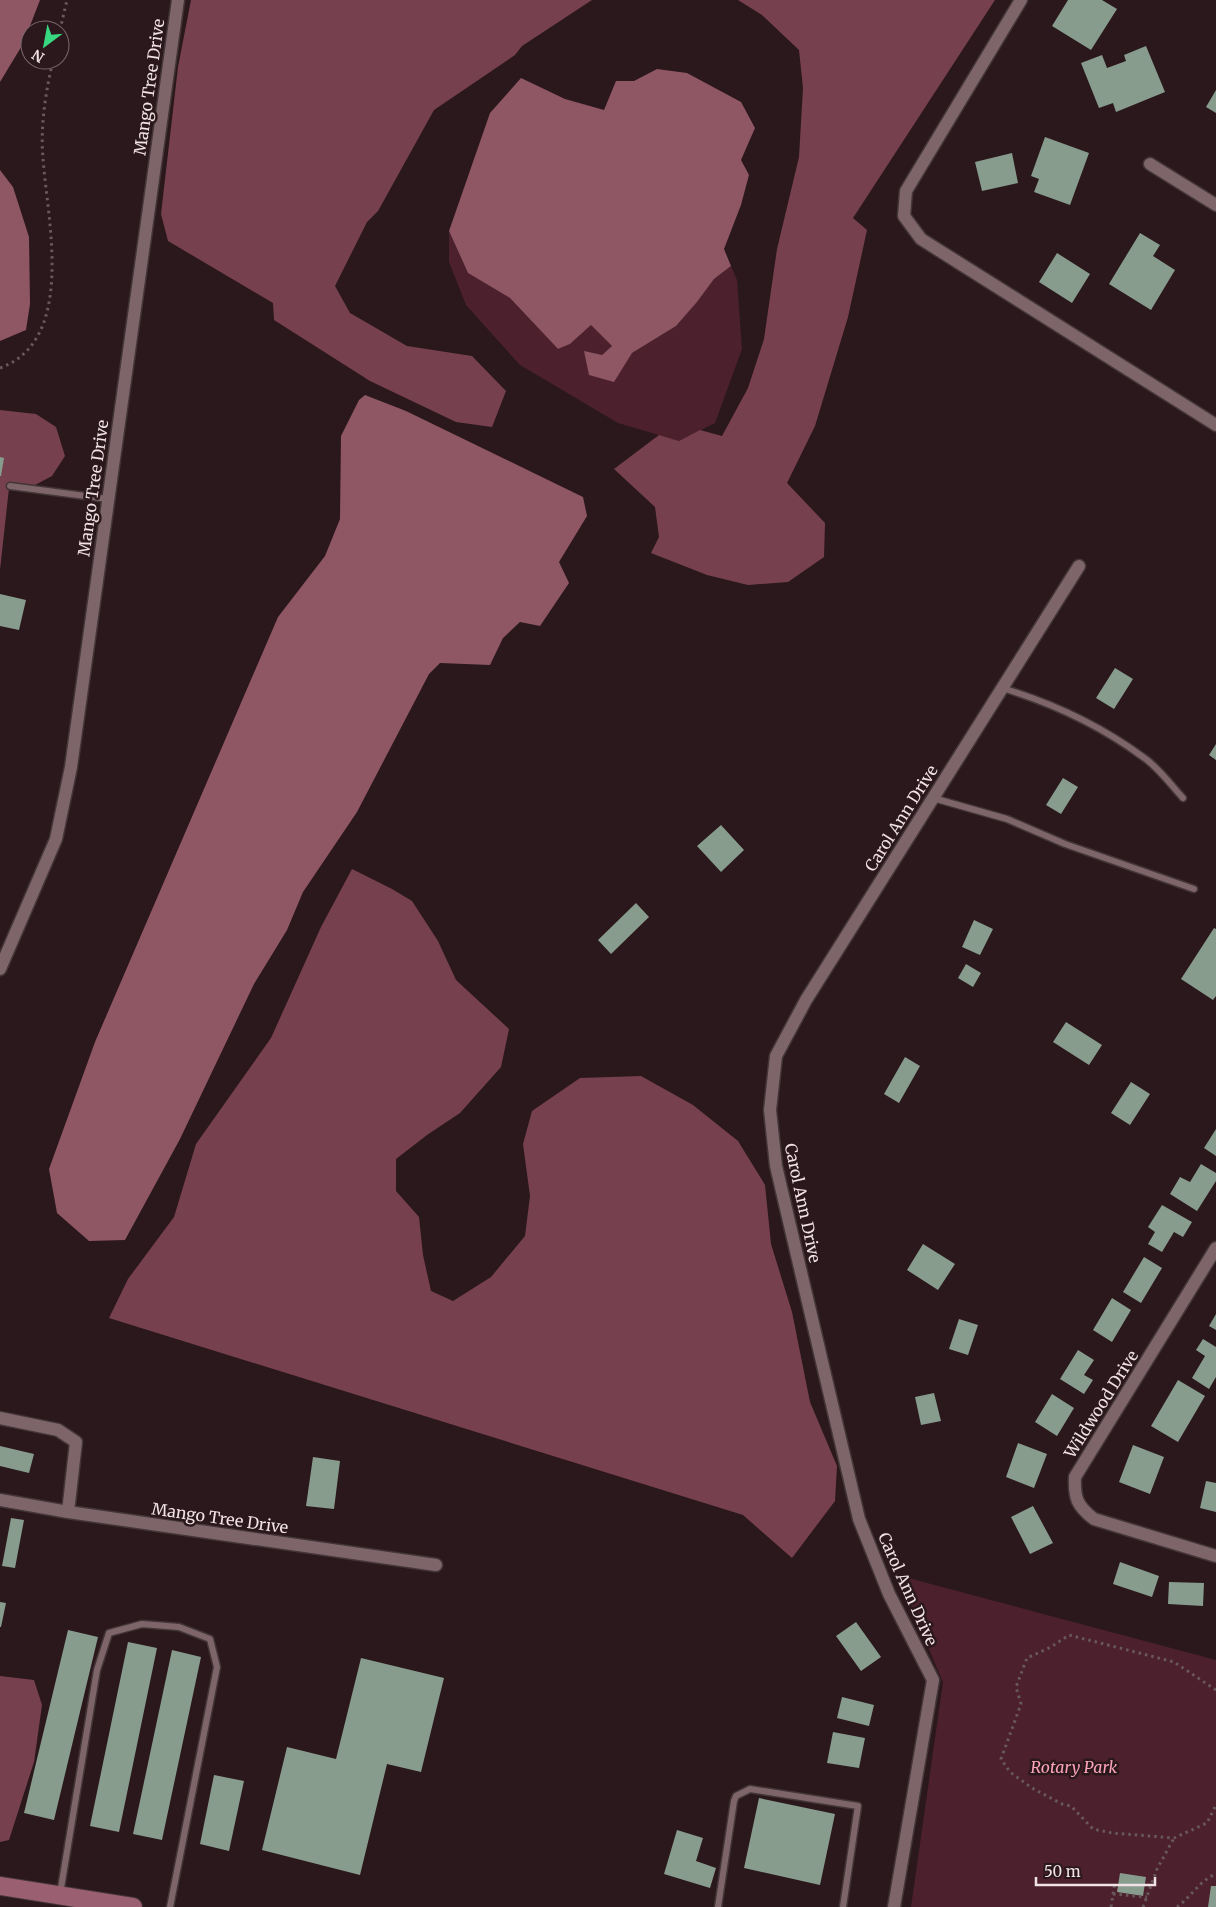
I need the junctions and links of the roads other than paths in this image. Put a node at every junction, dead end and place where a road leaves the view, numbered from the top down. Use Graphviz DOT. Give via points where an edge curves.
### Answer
graph roads {
  1 [pos="178,0"];
  2 [pos="1021,0"];
  3 [pos="1150,164"];
  4 [pos="1216,206"];
  5 [pos="1216,425"];
  6 [pos="10,486"];
  7 [pos="108,499"];
  8 [pos="1079,566"];
  9 [pos="1002,688"];
  10 [pos="933,798"];
  11 [pos="1183,798"];
  12 [pos="1194,889"];
  13 [pos="0,969"];
  14 [pos="1216,1248"];
  15 [pos="0,1418"];
  16 [pos="0,1500"];
  17 [pos="68,1512"];
  18 [pos="1216,1556"];
  19 [pos="436,1565"];
  20 [pos="0,1886"];
  21 [pos="59,1896"];
  22 [pos="133,1907"];
  23 [pos="170,1907"];
  24 [pos="718,1907"];
  25 [pos="842,1907"];
  26 [pos="894,1907"];
  1 -- 7 [label="street, Mango Tree Drive"];
  2 -- 5 [label="street" via="906,191 904,216 921,239"];
  3 -- 4 [label="street"];
  6 -- 7 [label="lane"];
  7 -- 13 [label="street, Mango Tree Drive" via="71,767 56,839"];
  8 -- 9 [label="street, Carol Ann Drive"];
  9 -- 10 [label="street, Carol Ann Drive"];
  9 -- 11 [label="lane" via="1033,697 1093,726 1144,757"];
  10 -- 12 [label="lane" via="1007,819 1065,844"];
  10 -- 26 [label="street, Carol Ann Drive" via="806,1000 776,1056 770,1110 776,1166 860,1519 889,1594 933,1680"];
  14 -- 18 [label="street, Wildwood Drive" via="1075,1477 1074,1495 1083,1511 1094,1519"];
  15 -- 17 [label="street" via="58,1430 76,1442"];
  16 -- 17 [label="street, Mango Tree Drive"];
  17 -- 19 [label="street, Mango Tree Drive"];
  20 -- 21 [label="street"];
  21 -- 22 [label="street"];
  21 -- 23 [label="lane" via="97,1670 109,1633 142,1624 179,1627 210,1639 216,1667"];
  24 -- 25 [label="lane" via="734,1801 736,1796 750,1789 858,1806"];
}
